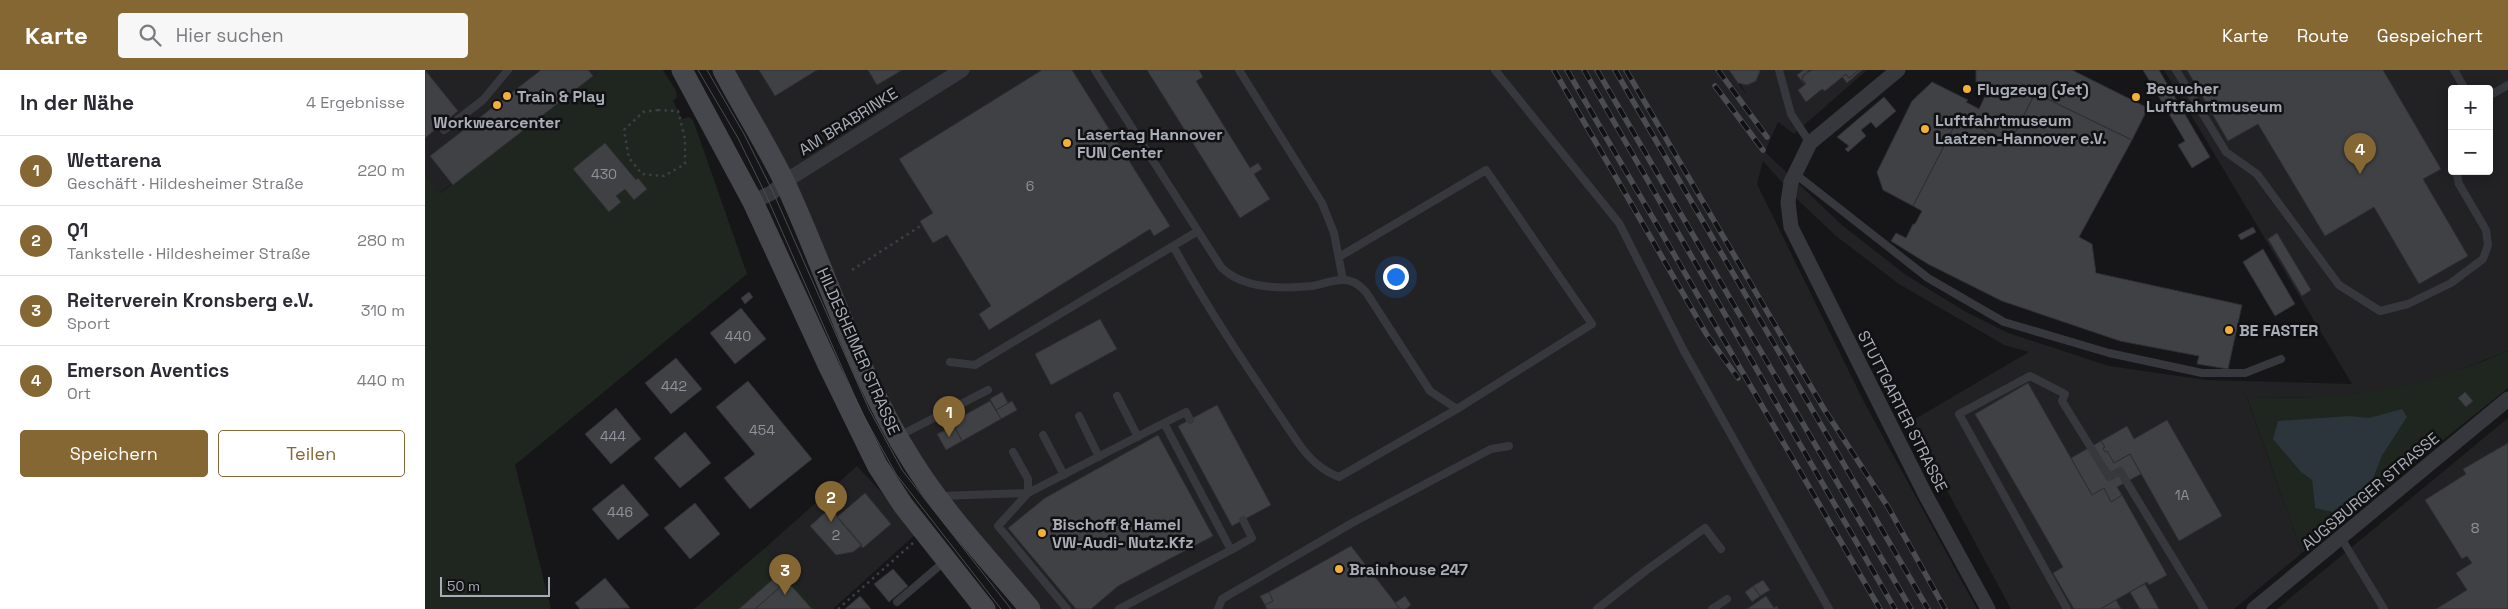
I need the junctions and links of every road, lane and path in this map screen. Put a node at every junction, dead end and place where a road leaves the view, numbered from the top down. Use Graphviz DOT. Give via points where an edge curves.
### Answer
graph roads {
  1 [pos="508,70"];
  2 [pos="682,70"];
  3 [pos="723,70"];
  4 [pos="962,70"];
  5 [pos="1095,70"];
  6 [pos="1239,70"];
  7 [pos="1495,70"];
  8 [pos="1779,70"];
  9 [pos="1898,70"];
  10 [pos="2177,70"];
  11 [pos="2454,70"];
  12 [pos="943,75"];
  13 [pos="2508,84"];
  14 [pos="2463,85"];
  15 [pos="2493,93"];
  16 [pos="678,111"];
  17 [pos="444,130"];
  18 [pos="1810,142"];
  19 [pos="1794,173"];
  20 [pos="2457,175"];
  21 [pos="784,182"];
  22 [pos="753,202"];
  23 [pos="922,225"];
  24 [pos="1197,231"];
  25 [pos="1173,246"];
  26 [pos="1339,257"];
  27 [pos="852,270"];
  28 [pos="1343,280"];
  29 [pos="2281,359"];
  30 [pos="950,362"];
  31 [pos="988,390"];
  32 [pos="1117,396"];
  33 [pos="2508,398"];
  34 [pos="1457,409"];
  35 [pos="1079,416"];
  36 [pos="1190,420"];
  37 [pos="1164,423"];
  38 [pos="1043,435"];
  39 [pos="898,437"];
  40 [pos="1138,437"];
  41 [pos="1509,446"];
  42 [pos="1013,452"];
  43 [pos="1099,457"];
  44 [pos="1064,475"];
  45 [pos="1028,493"];
  46 [pos="936,496"];
  47 [pos="1243,520"];
  48 [pos="925,532"];
  49 [pos="2341,538"];
  50 [pos="1721,549"];
  51 [pos="1231,550"];
  52 [pos="946,560"];
  53 [pos="1727,599"];
  54 [pos="897,602"];
  55 [pos="838,609"];
  56 [pos="985,609"];
  57 [pos="1030,609"];
  58 [pos="1067,609"];
  59 [pos="1119,609"];
  60 [pos="1218,609"];
  61 [pos="1597,609"];
  62 [pos="1712,609"];
  63 [pos="1829,609"];
  64 [pos="1989,609"];
  65 [pos="2067,609"];
  66 [pos="2204,609"];
  67 [pos="2254,609"];
  68 [pos="2384,609"];
  1 -- 17 [label="lane" via="483,100"];
  2 -- 22 [label="main road, HILDESHEIMER STRASSE"];
  3 -- 21 [label="main road, HILDESHEIMER STRASSE"];
  4 -- 12 [label="street, AM BRABRINKE"];
  5 -- 24 [label="lane"];
  6 -- 26 [label="lane" via="1322,203"];
  7 -- 63 [label="lane" via="1619,223 1684,351"];
  8 -- 18 [label="lane" via="1791,114"];
  9 -- 18 [label="street"];
  10 -- 20 [label="lane" via="2226,152 2257,174 2339,284 2380,311 2408,304 2442,287 2483,259 2488,245 2486,230"];
  11 -- 14 [label="lane"];
  12 -- 21 [label="street, AM BRABRINKE"];
  13 -- 15 [label="lane"];
  16 -- 16 [label="path" via="643,112 624,130 629,158 641,174 664,176 685,164 685,139"];
  18 -- 19 [label="street, STUTTGARTER STRASSE"];
  19 -- 29 [label="lane" via="1927,278 2004,322 2109,353 2202,373 2245,373"];
  19 -- 64 [label="street, STUTTGARTER STRASSE" via="1788,202 1791,227 1925,494"];
  21 -- 22 [label="street, AM BRABRINKE"];
  21 -- 39 [label="main road, HILDESHEIMER STRASSE"];
  22 -- 48 [label="main road, HILDESHEIMER STRASSE" via="877,465"];
  23 -- 27 [label="path"];
  24 -- 25 [label="lane"];
  24 -- 28 [label="lane" via="1228,275 1241,280 1262,286 1287,287"];
  25 -- 30 [label="lane" via="975,365"];
  25 -- 34 [label="lane" via="1235,350 1309,458 1326,472 1339,476"];
  26 -- 28 [label="lane"];
  26 -- 34 [label="lane" via="1486,170 1591,324"];
  28 -- 34 [label="lane" via="1351,281 1366,292 1430,391"];
  31 -- 39 [label="lane"];
  32 -- 40 [label="lane"];
  33 -- 49 [label="street, AUGSBURGER STRASSE"];
  35 -- 43 [label="lane"];
  36 -- 37 [label="lane" via="1185,412"];
  37 -- 40 [label="lane"];
  37 -- 51 [label="lane"];
  38 -- 44 [label="lane"];
  39 -- 46 [label="main road, HILDESHEIMER STRASSE"];
  40 -- 43 [label="lane"];
  41 -- 60 [label="lane" via="1491,449 1352,523 1222,599"];
  42 -- 45 [label="lane" via="1028,480"];
  43 -- 44 [label="lane"];
  44 -- 45 [label="lane"];
  45 -- 46 [label="lane"];
  45 -- 58 [label="lane" via="998,526"];
  46 -- 57 [label="main road, HILDESHEIMER STRASSE"];
  47 -- 51 [label="lane" via="1252,538"];
  48 -- 52 [label="main road, HILDESHEIMER STRASSE"];
  48 -- 55 [label="path"];
  49 -- 67 [label="street, AUGSBURGER STRASSE"];
  49 -- 68 [label="lane"];
  50 -- 61 [label="lane" via="1705,528"];
  51 -- 59 [label="lane"];
  52 -- 54 [label="lane"];
  52 -- 56 [label="main road, HILDESHEIMER STRASSE"];
  53 -- 62 [label="lane"];
  65 -- 66 [label="lane" via="1959,414 2030,376 2065,394 2062,401 2109,477 2119,470"];
}
